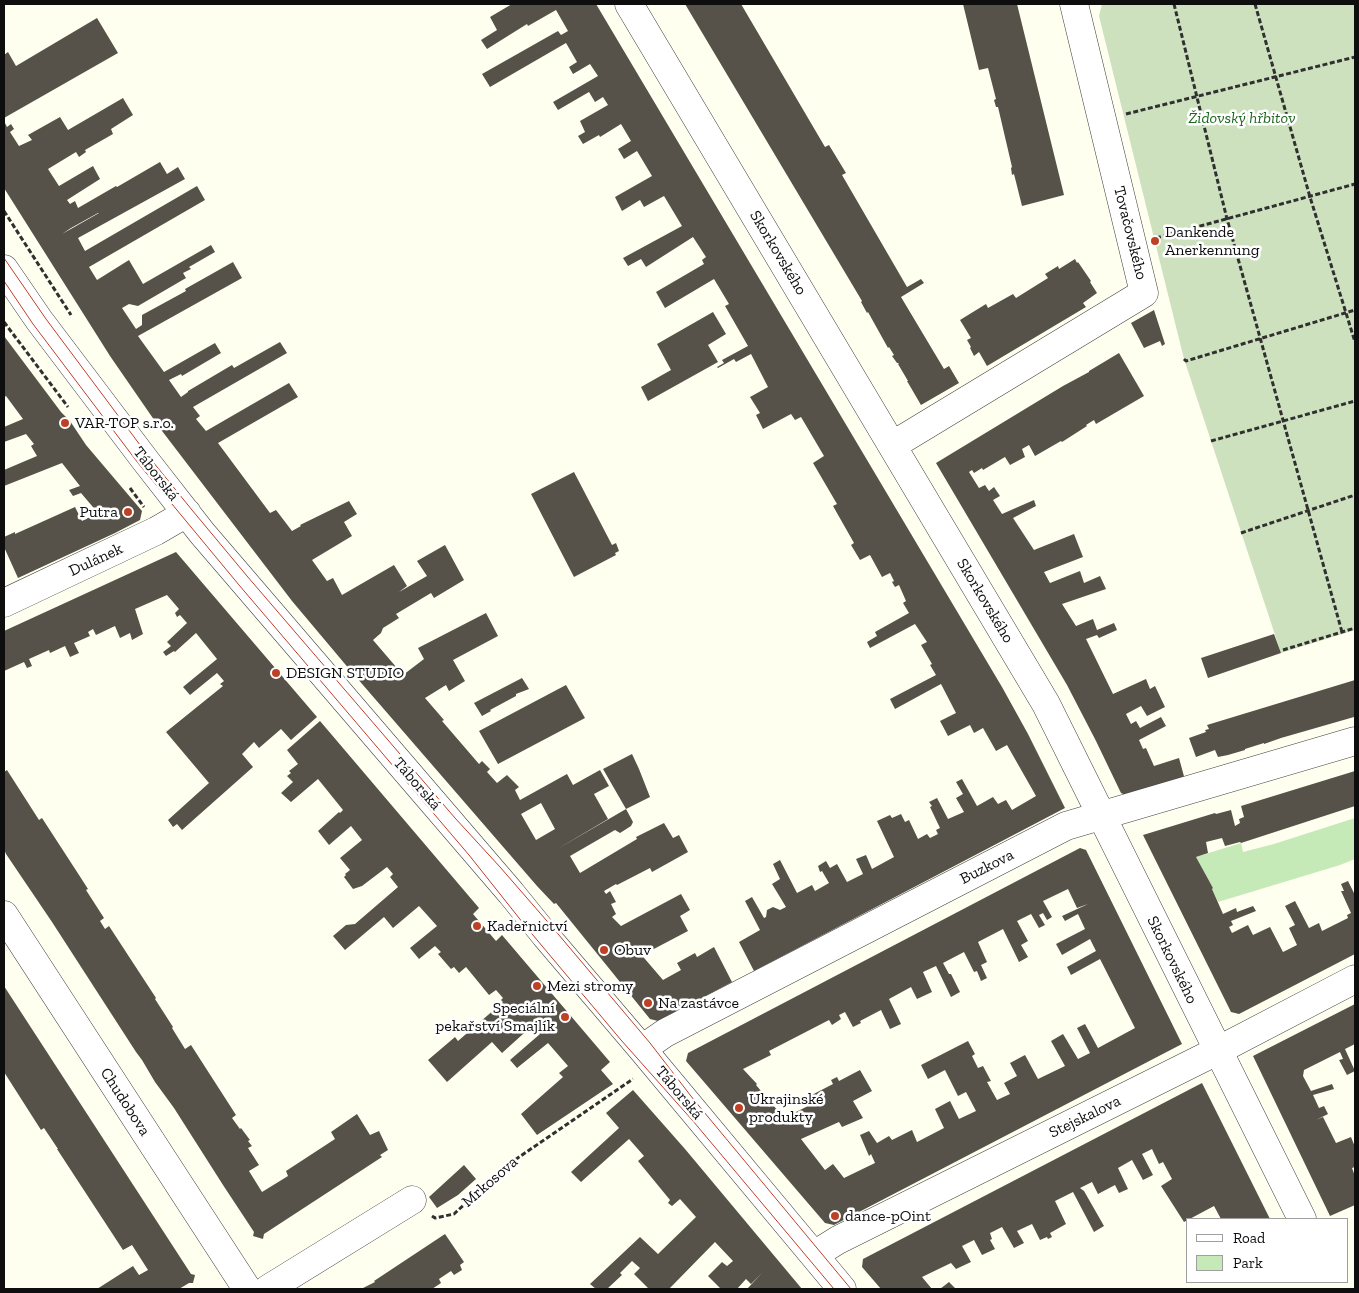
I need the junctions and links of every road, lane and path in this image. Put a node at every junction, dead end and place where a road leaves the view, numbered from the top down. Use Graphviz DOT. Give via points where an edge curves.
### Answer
graph roads {
  1 [pos="630,4"];
  2 [pos="1074,4"];
  3 [pos="1174,4"];
  4 [pos="1255,4"];
  5 [pos="1355,57"];
  6 [pos="1276,77"];
  7 [pos="1197,97"];
  8 [pos="1123,115"];
  9 [pos="1355,184"];
  10 [pos="1310,197"];
  11 [pos="1227,219"];
  12 [pos="1153,238"];
  13 [pos="4,269"];
  14 [pos="1355,310"];
  15 [pos="1346,313"];
  16 [pos="1261,338"];
  17 [pos="1355,342"];
  18 [pos="1184,359"];
  19 [pos="1355,401"];
  20 [pos="1283,421"];
  21 [pos="1210,441"];
  22 [pos="893,445"];
  23 [pos="1355,495"];
  24 [pos="1308,511"];
  25 [pos="187,513"];
  26 [pos="1241,533"];
  27 [pos="4,603"];
  28 [pos="1355,628"];
  29 [pos="1342,632"];
  30 [pos="1283,650"];
  31 [pos="1355,741"];
  32 [pos="1100,816"];
  33 [pos="4,915"];
  34 [pos="1355,979"];
  35 [pos="642,1049"];
  36 [pos="1217,1051"];
  37 [pos="633,1079"];
  38 [pos="412,1200"];
  39 [pos="1301,1218"];
  40 [pos="814,1255"];
  41 [pos="247,1289"];
  42 [pos="268,1289"];
  43 [pos="842,1289"];
  1 -- 22 [label="street, Skorkovského"];
  2 -- 22 [label="street, Tovačovského" via="1144,293"];
  3 -- 7 [label="path"];
  4 -- 6 [label="path"];
  5 -- 6 [label="path"];
  6 -- 7 [label="path"];
  6 -- 10 [label="path"];
  7 -- 8 [label="path"];
  7 -- 11 [label="path"];
  9 -- 10 [label="path"];
  10 -- 11 [label="path"];
  10 -- 15 [label="path"];
  11 -- 12 [label="path"];
  11 -- 16 [label="path"];
  13 -- 25 [label="street, Táborská" via="39,320"];
  14 -- 15 [label="path"];
  15 -- 16 [label="path"];
  15 -- 17 [label="path"];
  16 -- 18 [label="path"];
  16 -- 20 [label="path"];
  19 -- 20 [label="path"];
  20 -- 21 [label="path"];
  20 -- 24 [label="path"];
  22 -- 32 [label="street, Skorkovského" via="1046,704"];
  23 -- 24 [label="path"];
  24 -- 26 [label="path"];
  24 -- 29 [label="path"];
  25 -- 27 [label="street, Dulánek"];
  25 -- 35 [label="street, Táborská"];
  28 -- 29 [label="path"];
  29 -- 30 [label="path"];
  31 -- 32 [label="street, Buzkova"];
  32 -- 35 [label="street, Buzkova" via="1066,826 665,1033"];
  32 -- 36 [label="street, Skorkovského"];
  33 -- 41 [label="street, Chudobova"];
  34 -- 36 [label="street, Stejskalova"];
  35 -- 40 [label="street, Táborská"];
  36 -- 39 [label="street, Skorkovského"];
  36 -- 40 [label="street, Stejskalova" via="838,1240"];
  37 -- 38 [label="path, Mrkosova" via="506,1166 454,1214 434,1218"];
  38 -- 42 [label="street"];
  40 -- 43 [label="street, Táborská"];
}
